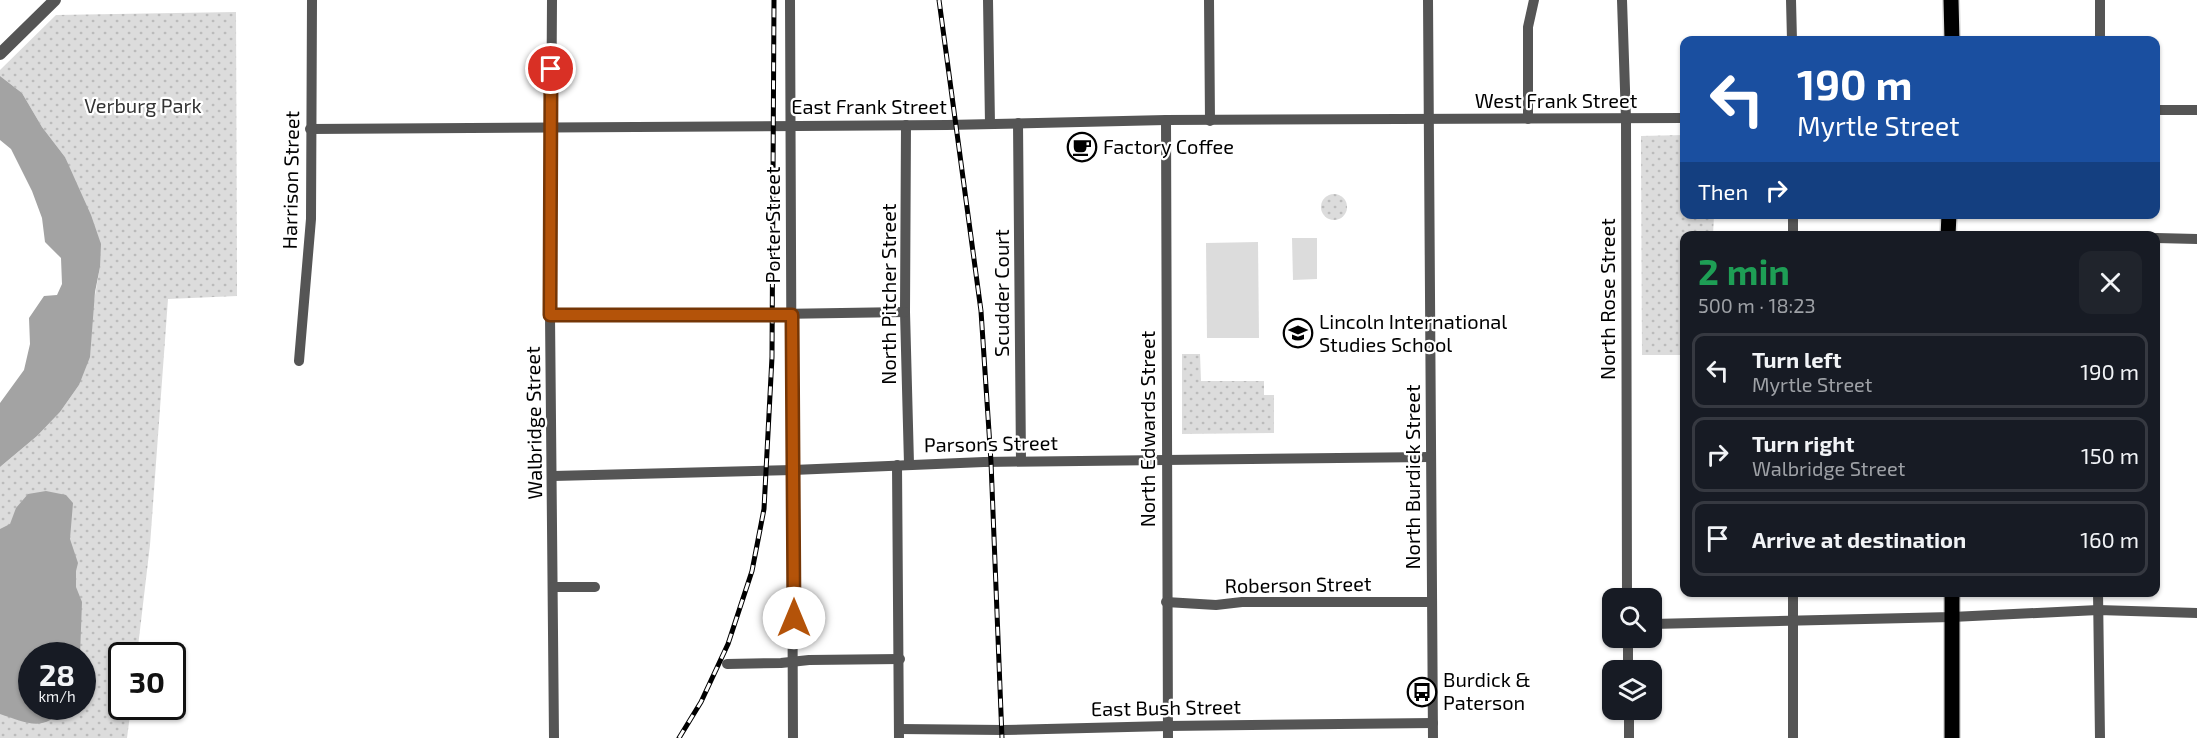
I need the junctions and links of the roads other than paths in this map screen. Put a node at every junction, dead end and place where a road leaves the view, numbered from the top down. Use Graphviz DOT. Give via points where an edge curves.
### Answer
graph roads {
  1 [pos="55,0"];
  2 [pos="312,0"];
  3 [pos="552,0"];
  4 [pos="790,0"];
  5 [pos="988,0"];
  6 [pos="1209,0"];
  7 [pos="1428,0"];
  8 [pos="1534,0"];
  9 [pos="1622,0"];
  10 [pos="1791,0"];
  11 [pos="1952,0"];
  12 [pos="2100,0"];
  13 [pos="1792,36"];
  14 [pos="1952,36"];
  15 [pos="2100,36"];
  16 [pos="0,54"];
  17 [pos="2160,110"];
  18 [pos="2197,110"];
  19 [pos="1680,118"];
  20 [pos="1528,119"];
  21 [pos="1626,119"];
  22 [pos="1166,120"];
  23 [pos="1428,120"];
  24 [pos="1210,121"];
  25 [pos="1018,123"];
  26 [pos="791,124"];
  27 [pos="990,124"];
  28 [pos="906,125"];
  29 [pos="551,127"];
  30 [pos="310,129"];
  31 [pos="2160,238"];
  32 [pos="2197,238"];
  33 [pos="905,312"];
  34 [pos="550,315"];
  35 [pos="792,315"];
  36 [pos="299,361"];
  37 [pos="1430,457"];
  38 [pos="1167,459"];
  39 [pos="1021,461"];
  40 [pos="909,464"];
  41 [pos="897,465"];
  42 [pos="793,470"];
  43 [pos="553,476"];
  44 [pos="553,587"];
  45 [pos="595,587"];
  46 [pos="1627,588"];
  47 [pos="1793,597"];
  48 [pos="1952,597"];
  49 [pos="2098,597"];
  50 [pos="1166,602"];
  51 [pos="1432,602"];
  52 [pos="2098,610"];
  53 [pos="2197,614"];
  54 [pos="1952,617"];
  55 [pos="1793,621"];
  56 [pos="1662,624"];
  57 [pos="900,659"];
  58 [pos="794,661"];
  59 [pos="727,664"];
  60 [pos="1629,720"];
  61 [pos="1433,723"];
  62 [pos="1168,726"];
  63 [pos="899,734"];
  64 [pos="554,738"];
  65 [pos="793,738"];
  66 [pos="1168,738"];
  67 [pos="1433,738"];
  68 [pos="1629,738"];
  69 [pos="1793,738"];
  70 [pos="1952,738"];
  71 [pos="2100,738"];
  1 -- 16 [label="street"];
  2 -- 30 [label="street, Harrison Street"];
  3 -- 29 [label="street, Walbridge Street"];
  4 -- 26 [label="street, Porter Street"];
  5 -- 27 [label="street"];
  6 -- 24 [label="street"];
  7 -- 23 [label="street, North Burdick Street"];
  8 -- 20 [label="street" via="1528,27"];
  9 -- 21 [label="street, North Rose Street"];
  10 -- 13 [label="street"];
  11 -- 14 [label="main road"];
  12 -- 15 [label="street"];
  17 -- 18 [label="street"];
  19 -- 21 [label="street, West Frank Street"];
  20 -- 21 [label="street, West Frank Street"];
  20 -- 23 [label="street, West Frank Street"];
  21 -- 46 [label="street, North Rose Street"];
  22 -- 24 [label="street, East Frank Street"];
  22 -- 25 [label="street, East Frank Street"];
  22 -- 38 [label="street, North Edwards Street"];
  23 -- 24 [label="street, East Frank Street"];
  23 -- 37 [label="street, North Burdick Street"];
  25 -- 27 [label="street, East Frank Street"];
  25 -- 39 [label="street, Scudder Court"];
  26 -- 28 [label="street, East Frank Street"];
  26 -- 29 [label="street, East Frank Street"];
  26 -- 35 [label="street, Porter Street"];
  27 -- 28 [label="street, East Frank Street"];
  28 -- 33 [label="street, North Pitcher Street"];
  29 -- 30 [label="street, East Frank Street"];
  29 -- 34 [label="street, Walbridge Street"];
  30 -- 36 [label="street, Harrison Street" via="311,219"];
  31 -- 32 [label="street"];
  33 -- 35 [label="street"];
  33 -- 40 [label="street, North Pitcher Street"];
  34 -- 35 [label="street"];
  34 -- 43 [label="street, Walbridge Street"];
  35 -- 42 [label="street, Porter Street"];
  37 -- 38 [label="street, Parsons Street"];
  37 -- 51 [label="street, North Burdick Street"];
  38 -- 39 [label="street, Parsons Street"];
  38 -- 50 [label="street, North Edwards Street"];
  39 -- 40 [label="street, Parsons Street"];
  40 -- 41 [label="street, Parsons Street"];
  41 -- 42 [label="street, Parsons Street"];
  41 -- 57 [label="street"];
  42 -- 43 [label="street, Parsons Street"];
  42 -- 58 [label="street, Porter Street"];
  43 -- 44 [label="street, Walbridge Street"];
  44 -- 45 [label="street"];
  44 -- 64 [label="street, Walbridge Street"];
  47 -- 55 [label="street"];
  48 -- 54 [label="main road"];
  49 -- 52 [label="street"];
  50 -- 51 [label="street, Roberson Street"];
  50 -- 62 [label="street, North Edwards Street"];
  51 -- 61 [label="street, North Burdick Street"];
  52 -- 53 [label="street"];
  52 -- 54 [label="street"];
  52 -- 71 [label="street"];
  54 -- 55 [label="street"];
  54 -- 70 [label="main road"];
  55 -- 56 [label="street"];
  55 -- 69 [label="street"];
  57 -- 58 [label="street"];
  57 -- 63 [label="street"];
  58 -- 59 [label="street"];
  58 -- 65 [label="street, Porter Street"];
  60 -- 68 [label="street"];
  61 -- 62 [label="street, East Bush Street"];
  61 -- 67 [label="street, North Burdick Street"];
  62 -- 63 [label="street, East Bush Street"];
  62 -- 66 [label="street, North Edwards Street"];
}
